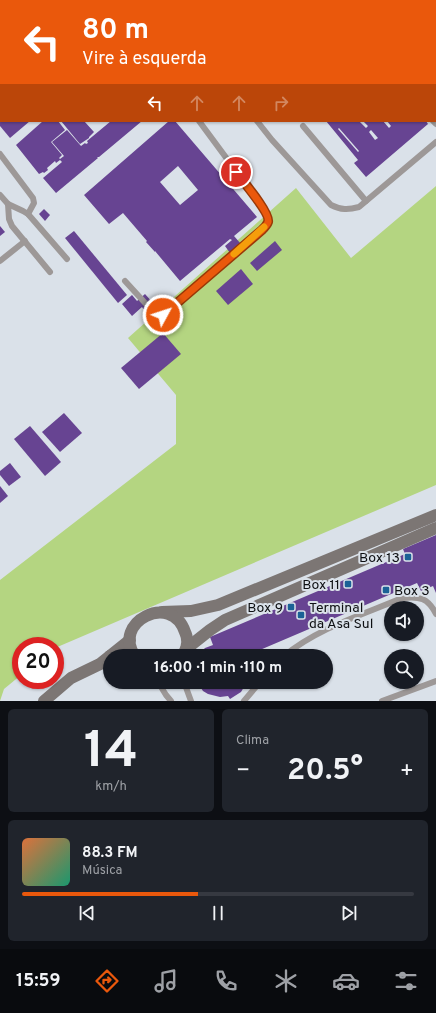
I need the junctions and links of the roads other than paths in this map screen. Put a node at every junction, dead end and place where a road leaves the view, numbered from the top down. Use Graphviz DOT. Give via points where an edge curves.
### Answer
graph roads {
  1 [pos="200,122"];
  2 [pos="258,122"];
  3 [pos="303,126"];
  4 [pos="436,142"];
  5 [pos="0,154"];
  6 [pos="0,195"];
  7 [pos="366,201"];
  8 [pos="8,204"];
  9 [pos="28,214"];
  10 [pos="25,241"];
  11 [pos="66,259"];
  12 [pos="0,261"];
  13 [pos="50,272"];
  14 [pos="125,281"];
  15 [pos="436,515"];
  16 [pos="436,528"];
  17 [pos="162,612"];
  18 [pos="436,614"];
  19 [pos="130,640"];
  20 [pos="119,649"];
  21 [pos="132,649"];
  22 [pos="185,649"];
  23 [pos="189,649"];
  24 [pos="292,649"];
  25 [pos="103,665"];
  26 [pos="436,682"];
  27 [pos="162,689"];
  28 [pos="187,689"];
  29 [pos="255,689"];
  30 [pos="246,700"];
  31 [pos="44,701"];
  32 [pos="171,701"];
  33 [pos="192,701"];
  34 [pos="382,701"];
  1 -- 14 [label="lane" via="264,210 268,222 262,230 163,315 157,316"];
  2 -- 7 [label="lane" via="331,205 338,209 350,210 359,208"];
  3 -- 7 [label="lane"];
  4 -- 7 [label="lane"];
  5 -- 9 [label="lane" via="33,198 34,203"];
  6 -- 8 [label="lane"];
  8 -- 9 [label="lane"];
  8 -- 10 [label="lane" via="12,226"];
  9 -- 11 [label="lane"];
  10 -- 12 [label="lane"];
  10 -- 13 [label="lane"];
  15 -- 17 [label="street" via="218,605 191,611"];
  16 -- 23 [label="street" via="225,620"];
  17 -- 19 [label="street" via="150,613 140,619 132,628"];
  17 -- 22 [label="street" via="174,616 183,626 187,637"];
  18 -- 24 [label="lane" via="426,600 415,596 402,598 331,627"];
  19 -- 20 [label="street"];
  19 -- 21 [label="street"];
  25 -- 31 [label="street" via="71,678"];
  26 -- 34 [label="lane"];
  27 -- 32 [label="lane"];
  28 -- 33 [label="lane"];
  29 -- 30 [label="lane"];
}
